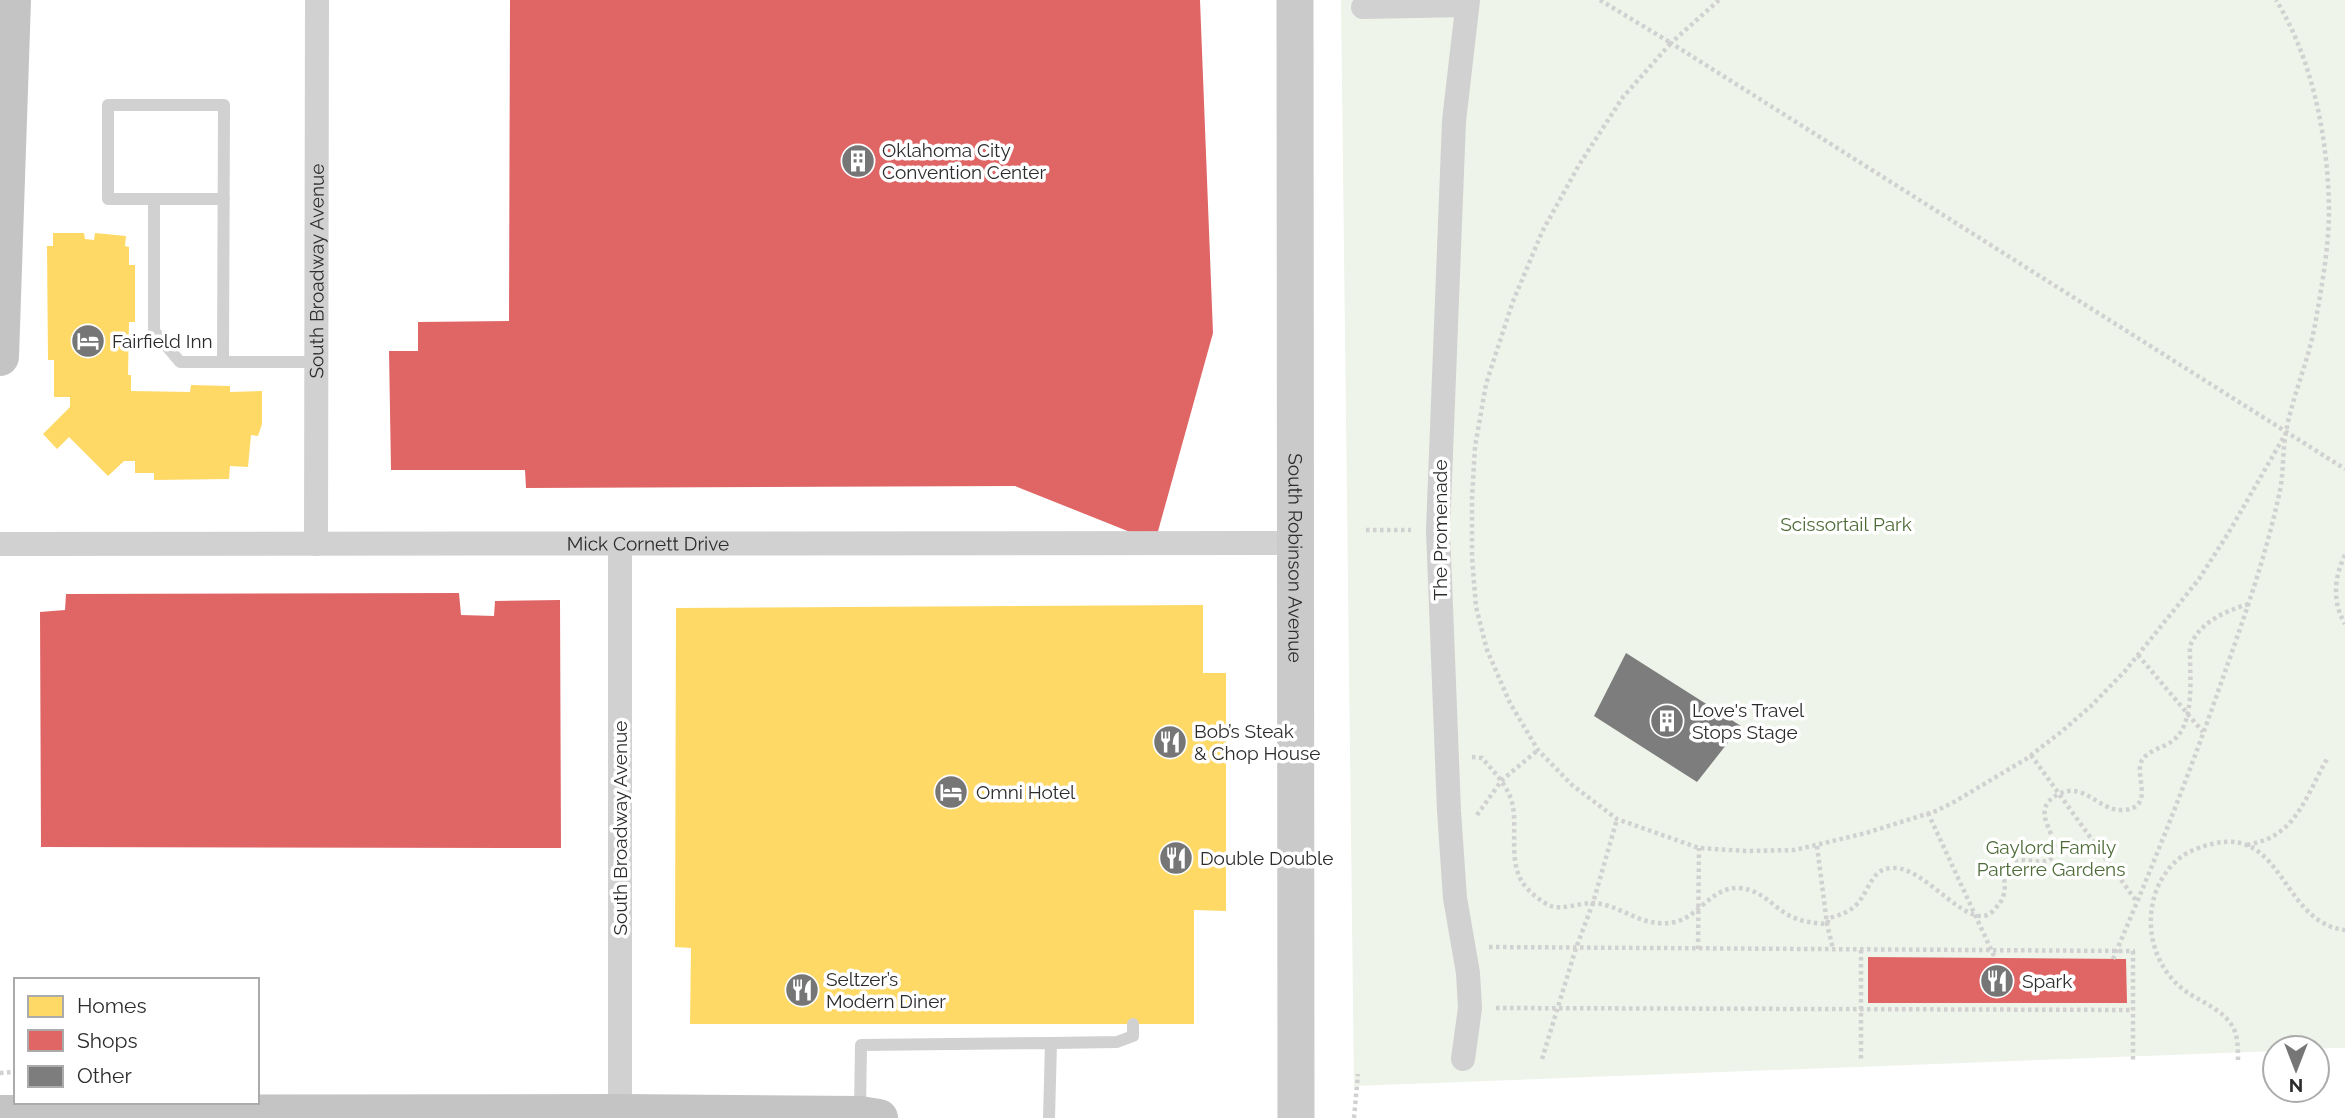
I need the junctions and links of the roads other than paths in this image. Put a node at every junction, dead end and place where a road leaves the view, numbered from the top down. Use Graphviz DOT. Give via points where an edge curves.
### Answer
graph roads {
  1 [pos="12,0"];
  2 [pos="317,0"];
  3 [pos="1295,0"];
  4 [pos="1468,3"];
  5 [pos="1363,6"];
  6 [pos="154,199"];
  7 [pos="224,199"];
  8 [pos="0,357"];
  9 [pos="223,362"];
  10 [pos="317,362"];
  11 [pos="1295,543"];
  12 [pos="0,544"];
  13 [pos="316,544"];
  14 [pos="620,544"];
  15 [pos="1133,1024"];
  16 [pos="1051,1043"];
  17 [pos="1463,1059"];
  18 [pos="620,1113"];
  19 [pos="0,1114"];
  20 [pos="869,1117"];
  21 [pos="1049,1118"];
  22 [pos="1296,1118"];
  1 -- 8 [label="main road"];
  2 -- 10 [label="street, South Broadway Avenue"];
  3 -- 11 [label="main road, South Robinson Avenue"];
  4 -- 5 [label="street"];
  4 -- 17 [label="street, The Promenade" via="1454,121 1438,530 1455,898 1470,1008"];
  6 -- 7 [label="lane"];
  6 -- 7 [label="lane" via="108,199 108,105 224,105"];
  6 -- 9 [label="lane" via="154,331 180,362"];
  7 -- 9 [label="lane"];
  9 -- 10 [label="lane"];
  10 -- 13 [label="street, South Broadway Avenue"];
  11 -- 14 [label="street, Mick Cornett Drive"];
  11 -- 22 [label="main road, South Robinson Avenue"];
  12 -- 13 [label="street, Mick Cornett Drive"];
  13 -- 14 [label="street, Mick Cornett Drive"];
  14 -- 18 [label="street, South Broadway Avenue"];
  15 -- 16 [label="lane" via="1133,1036 1117,1042"];
  16 -- 20 [label="lane" via="861,1045"];
  16 -- 21 [label="lane"];
  18 -- 19 [label="main road"];
  18 -- 20 [label="main road"];
}
